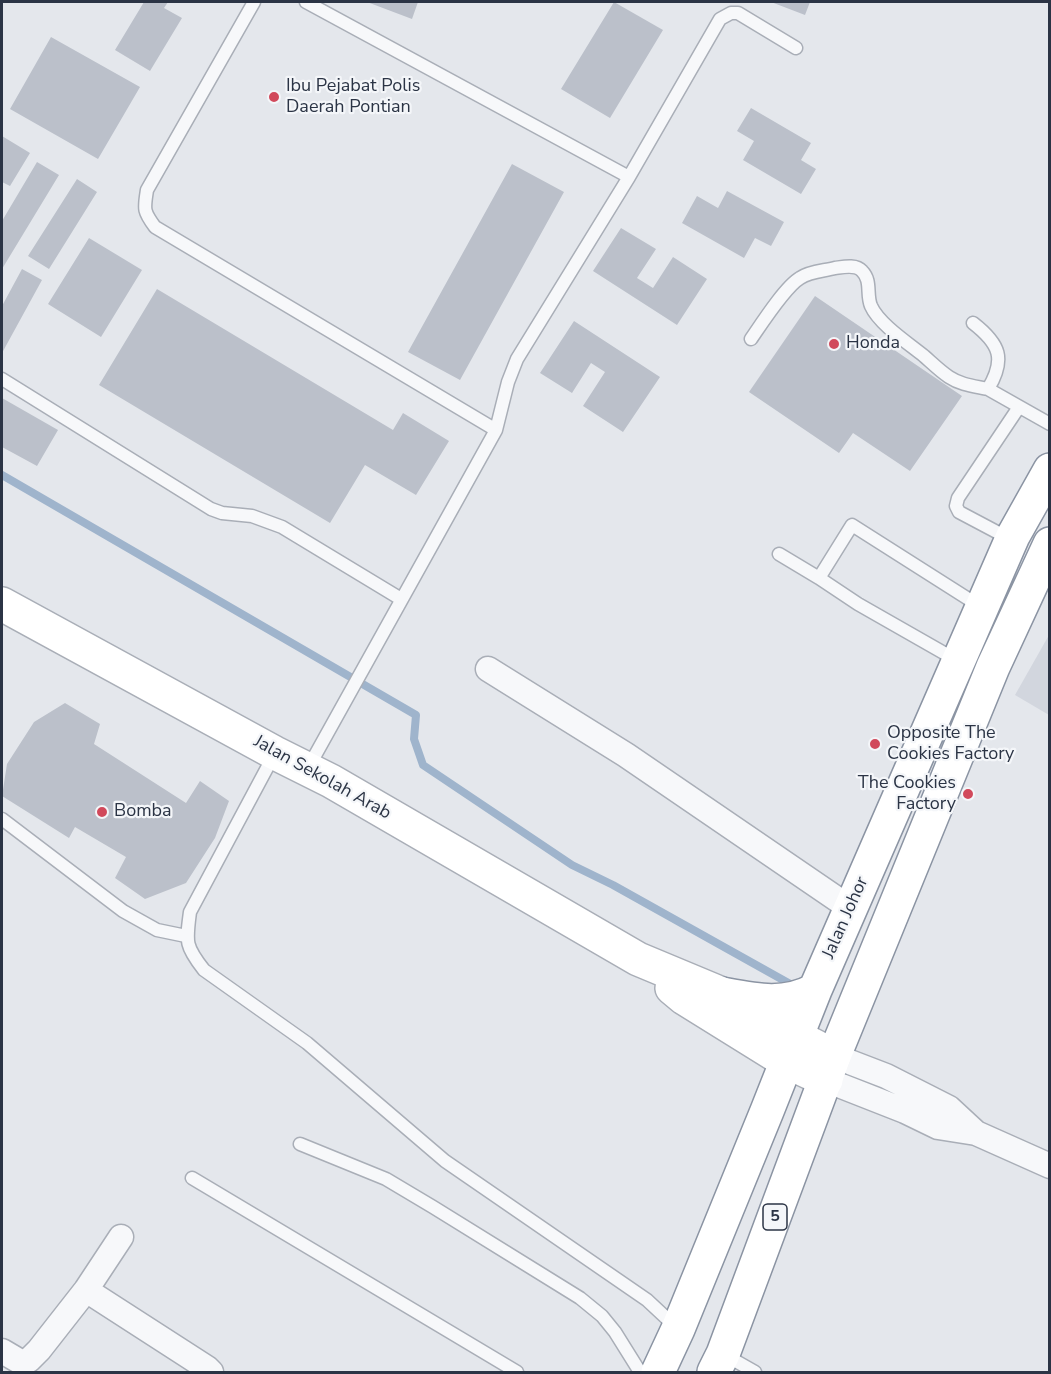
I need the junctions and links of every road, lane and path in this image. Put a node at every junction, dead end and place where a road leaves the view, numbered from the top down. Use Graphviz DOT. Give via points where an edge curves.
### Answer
graph roads {
  1 [pos="254,2"];
  2 [pos="307,2"];
  3 [pos="796,48"];
  4 [pos="629,177"];
  5 [pos="973,323"];
  6 [pos="751,339"];
  7 [pos="2,380"];
  8 [pos="988,389"];
  9 [pos="1019,407"];
  10 [pos="1050,424"];
  11 [pos="496,430"];
  12 [pos="1050,470"];
  13 [pos="1012,540"];
  14 [pos="1050,544"];
  15 [pos="779,554"];
  16 [pos="819,578"];
  17 [pos="401,599"];
  18 [pos="2,604"];
  19 [pos="982,608"];
  20 [pos="959,662"];
  21 [pos="488,669"];
  22 [pos="275,753"];
  23 [pos="307,769"];
  24 [pos="2,819"];
  25 [pos="850,908"];
  26 [pos="186,936"];
  27 [pos="638,959"];
  28 [pos="814,990"];
  29 [pos="722,994"];
  30 [pos="792,1049"];
  31 [pos="830,1068"];
  32 [pos="300,1144"];
  33 [pos="1050,1166"];
  34 [pos="192,1178"];
  35 [pos="121,1237"];
  36 [pos="86,1290"];
  37 [pos="678,1329"];
  38 [pos="2,1351"];
  39 [pos="719,1363"];
  40 [pos="211,1372"];
  41 [pos="517,1372"];
  42 [pos="640,1372"];
  43 [pos="658,1372"];
  44 [pos="755,1372"];
  1 -- 11 [label="lane" via="147,190 145,214 155,227"];
  2 -- 4 [label="lane"];
  3 -- 4 [label="lane" via="738,13 720,19"];
  4 -- 11 [label="lane" via="517,359"];
  5 -- 8 [label="lane" via="997,353 996,375"];
  6 -- 8 [label="lane" via="801,276 856,267 866,276 871,306 880,319 949,377"];
  7 -- 17 [label="lane" via="211,509 252,516 282,527"];
  8 -- 9 [label="lane"];
  9 -- 10 [label="lane"];
  9 -- 13 [label="lane" via="956,506 959,512"];
  11 -- 17 [label="lane"];
  12 -- 13 [label="main road, Jalan Johor"];
  13 -- 19 [label="main road, Jalan Johor"];
  14 -- 31 [label="main road, 5" via="993,667"];
  15 -- 16 [label="lane"];
  16 -- 19 [label="lane" via="852,525"];
  16 -- 20 [label="lane"];
  17 -- 23 [label="lane"];
  18 -- 22 [label="main road, Jalan Sekolah Arab"];
  19 -- 20 [label="main road, Jalan Johor"];
  20 -- 25 [label="main road, Jalan Johor"];
  21 -- 25 [label="street" via="626,755"];
  22 -- 23 [label="main road, Jalan Sekolah Arab"];
  22 -- 26 [label="lane" via="190,912"];
  23 -- 27 [label="main road, Jalan Sekolah Arab"];
  24 -- 26 [label="lane" via="123,911 157,930"];
  25 -- 28 [label="main road, Jalan Johor"];
  26 -- 37 [label="lane" via="191,954 204,970 307,1043 445,1161 647,1300"];
  27 -- 29 [label="main road, Jalan Sekolah Arab"];
  27 -- 30 [label="main road, Jalan Sekolah Arab" via="684,998"];
  28 -- 29 [label="main road" via="792,1000 776,1001"];
  28 -- 30 [label="main road, Jalan Johor"];
  29 -- 30 [label="main road, Jalan Sekolah Arab"];
  30 -- 31 [label="main road"];
  30 -- 37 [label="main road, Jalan Johor"];
  31 -- 33 [label="street" via="938,1127 976,1133"];
  31 -- 39 [label="main road, 5"];
  32 -- 42 [label="lane" via="386,1179 580,1298 615,1332"];
  34 -- 41 [label="lane"];
  35 -- 36 [label="street"];
  36 -- 38 [label="street" via="29,1360 19,1361"];
  36 -- 40 [label="street"];
  37 -- 43 [label="main road, Jalan Johor"];
  39 -- 44 [label="lane"];
}
